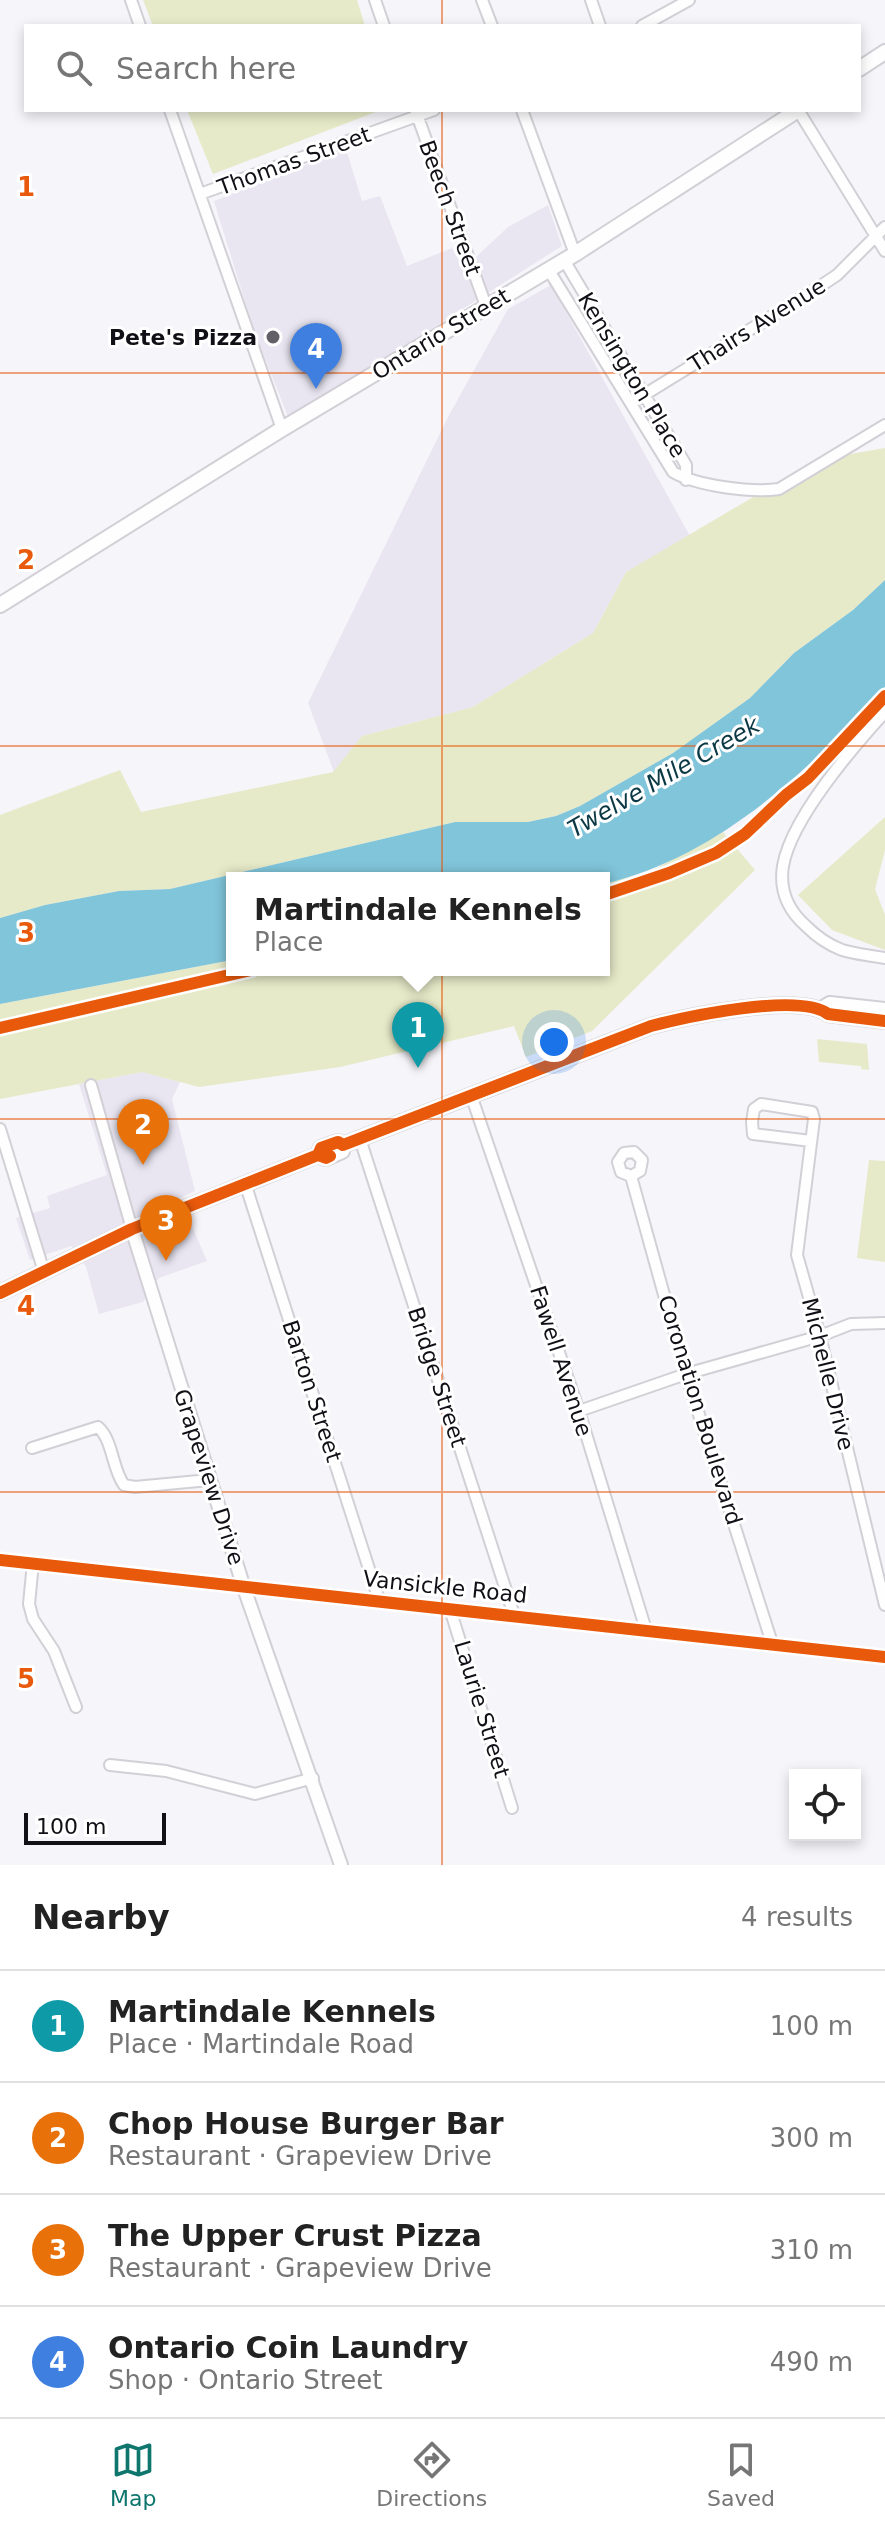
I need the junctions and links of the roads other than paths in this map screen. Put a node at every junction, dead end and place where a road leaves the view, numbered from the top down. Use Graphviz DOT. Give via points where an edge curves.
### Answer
graph roads {
  1 [pos="131,0"];
  2 [pos="375,0"];
  3 [pos="482,0"];
  4 [pos="591,0"];
  5 [pos="689,0"];
  6 [pos="139,24"];
  7 [pos="383,24"];
  8 [pos="491,24"];
  9 [pos="599,24"];
  10 [pos="646,24"];
  11 [pos="885,52"];
  12 [pos="861,68"];
  13 [pos="171,112"];
  14 [pos="523,112"];
  15 [pos="795,112"];
  16 [pos="799,112"];
  17 [pos="416,113"];
  18 [pos="200,194"];
  19 [pos="885,227"];
  20 [pos="876,237"];
  21 [pos="885,251"];
  22 [pos="569,257"];
  23 [pos="548,269"];
  24 [pos="486,306"];
  25 [pos="644,395"];
  26 [pos="631,403"];
  27 [pos="885,425"];
  28 [pos="282,429"];
  29 [pos="686,480"];
  30 [pos="0,605"];
  31 [pos="885,712"];
  32 [pos="885,958"];
  33 [pos="822,1009"];
  34 [pos="885,1010"];
  35 [pos="885,1021"];
  36 [pos="91,1085"];
  37 [pos="471,1095"];
  38 [pos="0,1129"];
  39 [pos="360,1139"];
  40 [pos="811,1141"];
  41 [pos="631,1176"];
  42 [pos="245,1183"];
  43 [pos="132,1229"];
  44 [pos="44,1272"];
  45 [pos="0,1293"];
  46 [pos="885,1323"];
  47 [pos="820,1336"];
  48 [pos="686,1374"];
  49 [pos="579,1411"];
  50 [pos="32,1448"];
  51 [pos="209,1480"];
  52 [pos="0,1560"];
  53 [pos="33,1563"];
  54 [pos="244,1588"];
  55 [pos="379,1600"];
  56 [pos="885,1605"];
  57 [pos="450,1609"];
  58 [pos="514,1615"];
  59 [pos="646,1630"];
  60 [pos="772,1643"];
  61 [pos="885,1657"];
  62 [pos="76,1707"];
  63 [pos="110,1765"];
  64 [pos="313,1778"];
  65 [pos="512,1808"];
  66 [pos="341,1865"];
  1 -- 6 [label="street"];
  2 -- 7 [label="street"];
  3 -- 8 [label="street"];
  4 -- 9 [label="street"];
  5 -- 10 [label="street"];
  11 -- 12 [label="main road"];
  13 -- 18 [label="street"];
  14 -- 22 [label="street, Kensington Place"];
  15 -- 22 [label="main road, Ontario Street"];
  16 -- 20 [label="street"];
  17 -- 18 [label="street, Thomas Street"];
  17 -- 24 [label="street, Beech Street"];
  18 -- 28 [label="street"];
  19 -- 20 [label="street, Thairs Avenue"];
  20 -- 21 [label="street"];
  20 -- 25 [label="street, Thairs Avenue" via="837,275"];
  22 -- 23 [label="main road, Ontario Street"];
  22 -- 25 [label="street, Kensington Place"];
  23 -- 24 [label="main road, Ontario Street"];
  23 -- 26 [label="street, Kensington Place"];
  24 -- 28 [label="main road, Ontario Street"];
  25 -- 26 [label="street, Thairs Avenue"];
  25 -- 29 [label="street, Kensington Place" via="686,465"];
  26 -- 29 [label="street, Kensington Place" via="673,472"];
  27 -- 29 [label="street" via="779,489"];
  28 -- 30 [label="main road, Ontario Street"];
  31 -- 32 [label="street" via="842,760 797,831 783,866 783,891 791,913 816,935 841,950"];
  33 -- 34 [label="main road" via="830,1004"];
  33 -- 35 [label="main road"];
  33 -- 37 [label="main road" via="783,1006 685,1017"];
  36 -- 43 [label="street, Grapeview Drive"];
  37 -- 39 [label="main road"];
  37 -- 49 [label="street, Fawell Avenue"];
  38 -- 44 [label="street"];
  39 -- 42 [label="main road" via="326,1158 318,1155"];
  39 -- 58 [label="street, Bridge Street"];
  40 -- 40 [label="street, Michelle Drive" via="812,1112 761,1104 754,1109 753,1134"];
  40 -- 47 [label="street, Michelle Drive" via="797,1255"];
  41 -- 48 [label="street, Coronation Boulevard"];
  42 -- 43 [label="main road"];
  42 -- 55 [label="street, Barton Street"];
  43 -- 44 [label="main road"];
  43 -- 51 [label="street, Grapeview Drive"];
  44 -- 45 [label="main road"];
  46 -- 47 [label="street" via="851,1324"];
  47 -- 48 [label="street"];
  47 -- 56 [label="street, Michelle Drive"];
  48 -- 49 [label="street"];
  48 -- 60 [label="street, Coronation Boulevard"];
  49 -- 59 [label="street, Fawell Avenue"];
  50 -- 51 [label="street" via="98,1427 124,1485"];
  51 -- 54 [label="street, Grapeview Drive"];
  52 -- 53 [label="street, Vansickle Road"];
  53 -- 54 [label="street, Vansickle Road"];
  53 -- 62 [label="street" via="33,1619 54,1651"];
  54 -- 55 [label="street, Vansickle Road"];
  54 -- 64 [label="street, Grapeview Drive"];
  55 -- 57 [label="street, Vansickle Road"];
  57 -- 58 [label="street, Vansickle Road"];
  57 -- 65 [label="street, Laurie Street"];
  58 -- 59 [label="street, Vansickle Road"];
  59 -- 60 [label="street, Vansickle Road"];
  60 -- 61 [label="street, Vansickle Road"];
  63 -- 64 [label="street" via="166,1771 255,1794"];
  64 -- 66 [label="street, Grapeview Drive"];
}
